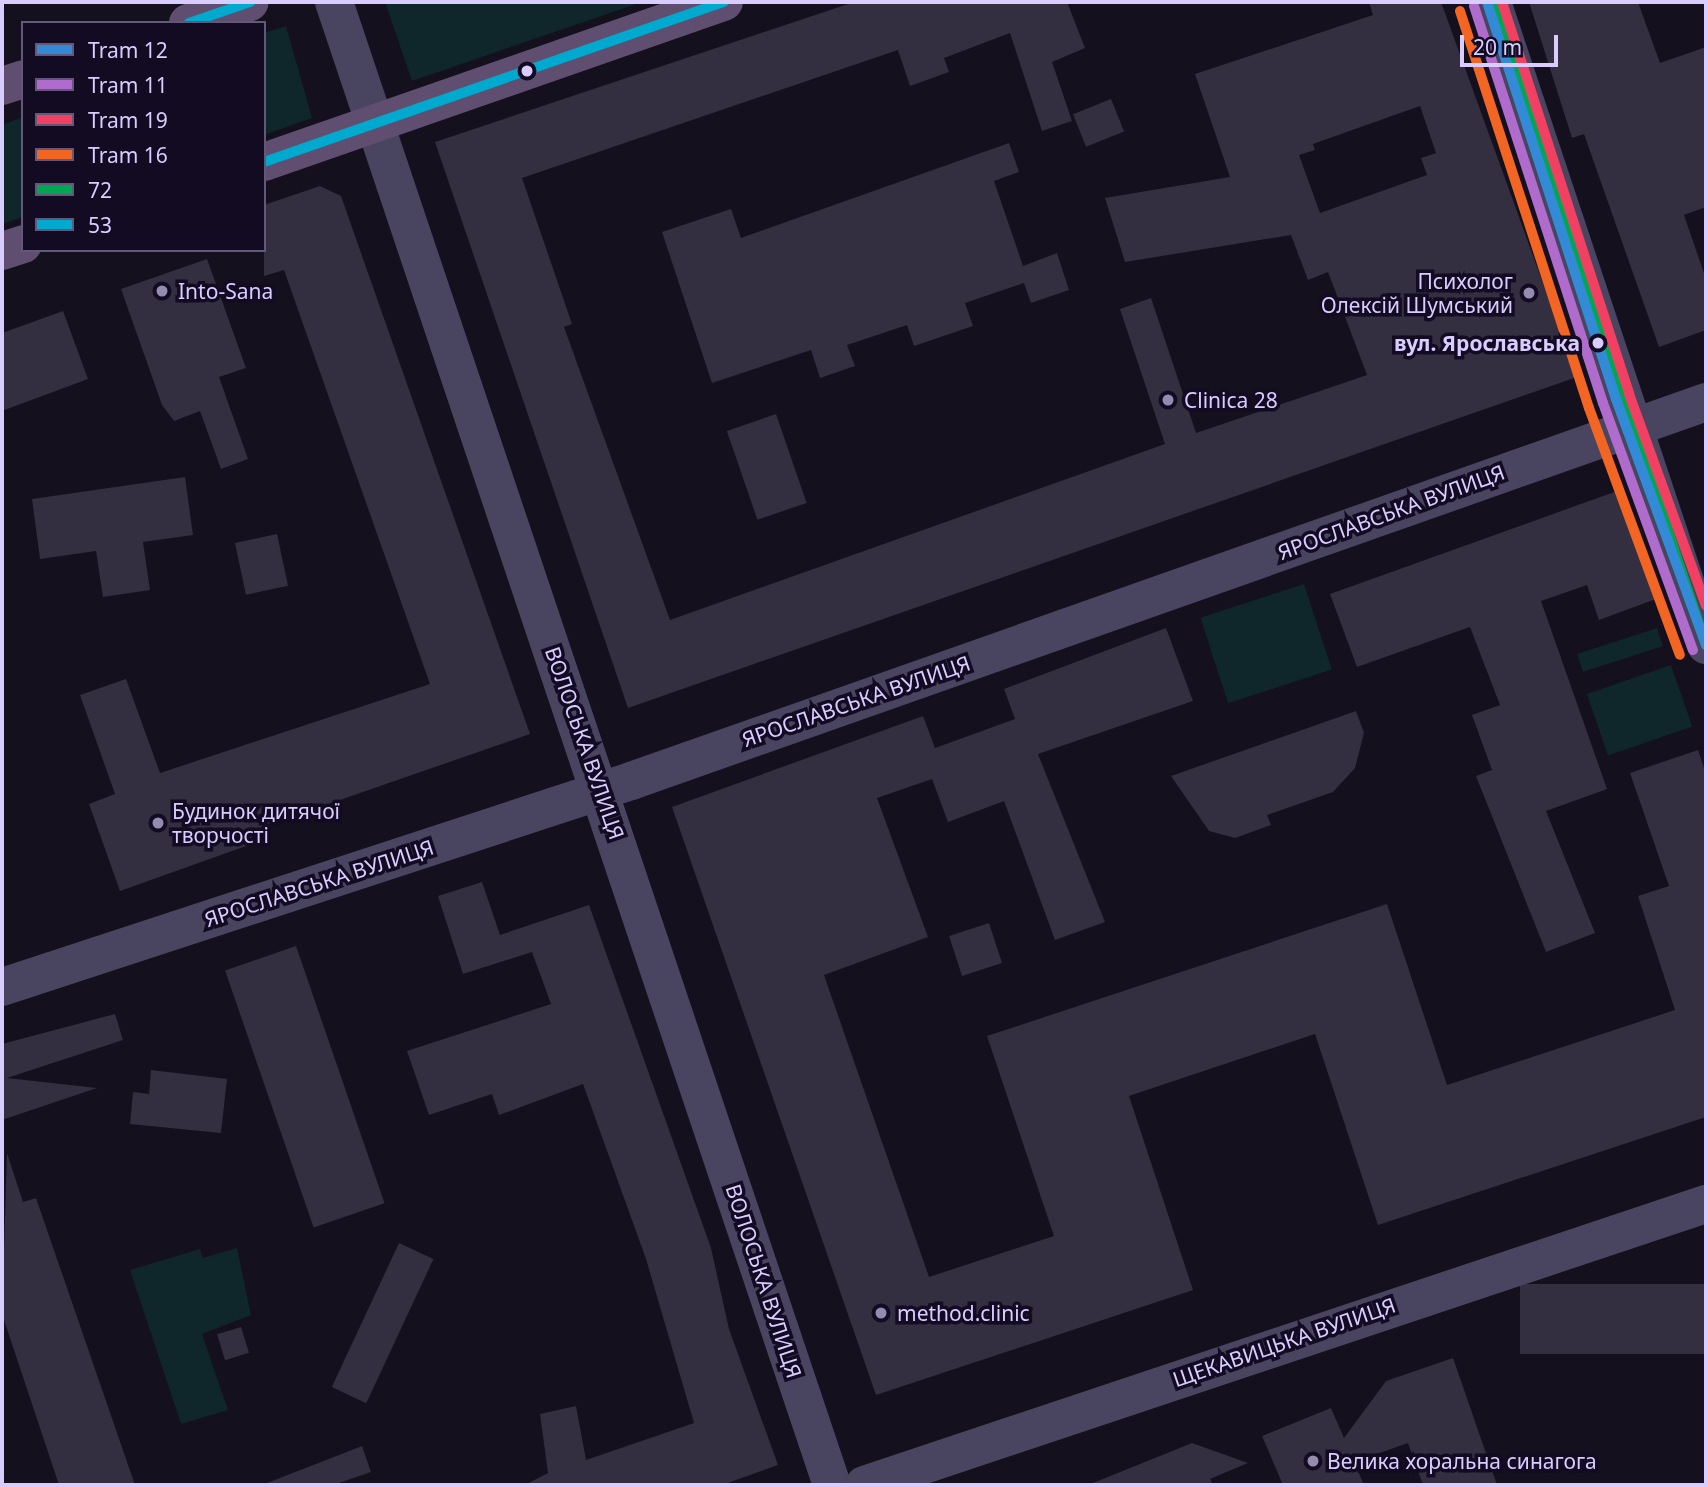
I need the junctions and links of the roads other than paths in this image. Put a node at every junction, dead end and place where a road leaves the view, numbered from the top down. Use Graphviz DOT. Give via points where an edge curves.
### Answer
graph roads {
  1 [pos="250,2"];
  2 [pos="334,2"];
  3 [pos="724,2"];
  4 [pos="1492,2"];
  5 [pos="194,21"];
  6 [pos="21,80"];
  7 [pos="2,86"];
  8 [pos="376,124"];
  9 [pos="266,161"];
  10 [pos="21,245"];
  11 [pos="2,251"];
  12 [pos="1706,401"];
  13 [pos="1631,427"];
  14 [pos="1706,645"];
  15 [pos="601,790"];
  16 [pos="2,987"];
  17 [pos="1706,1204"];
  18 [pos="832,1485"];
  19 [pos="864,1485"];
  1 -- 5 [label="main road"];
  2 -- 8 [label="street, ВОЛОСЬКА ВУЛИЦЯ"];
  3 -- 8 [label="main road"];
  4 -- 13 [label="street"];
  6 -- 7 [label="main road"];
  8 -- 9 [label="main road"];
  8 -- 15 [label="street, ВОЛОСЬКА ВУЛИЦЯ"];
  10 -- 11 [label="main road"];
  12 -- 13 [label="street, ЯРОСЛАВСЬКА ВУЛИЦЯ"];
  13 -- 14 [label="street"];
  13 -- 15 [label="street, ЯРОСЛАВСЬКА ВУЛИЦЯ"];
  15 -- 16 [label="street, ЯРОСЛАВСЬКА ВУЛИЦЯ"];
  15 -- 18 [label="street, ВОЛОСЬКА ВУЛИЦЯ"];
  17 -- 19 [label="street, ЩЕКАВИЦЬКА ВУЛИЦЯ"];
}
